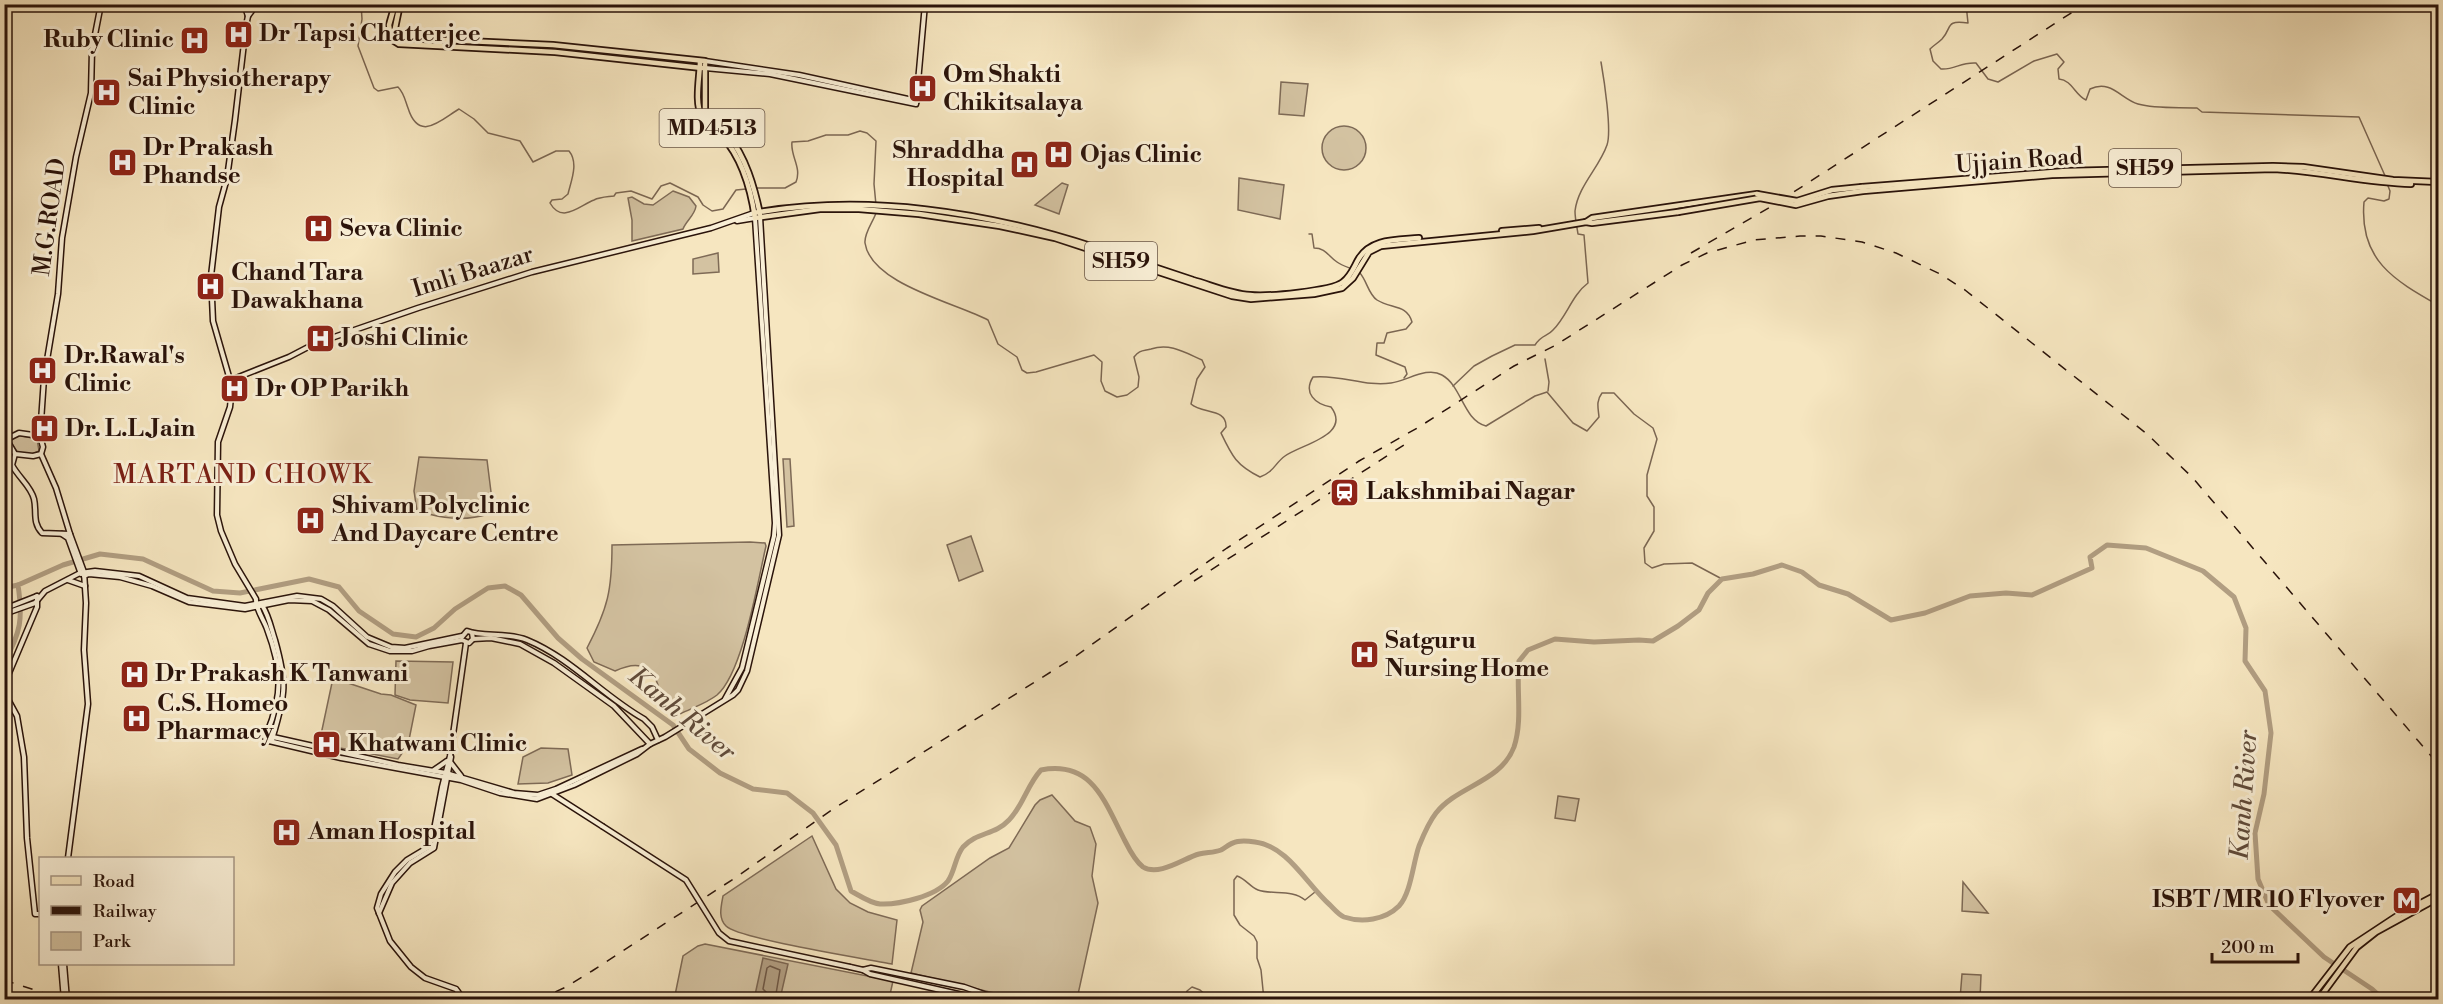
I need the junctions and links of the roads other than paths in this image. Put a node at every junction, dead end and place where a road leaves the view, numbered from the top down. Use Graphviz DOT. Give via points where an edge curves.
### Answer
graph roads {
  1 [pos="101,4"];
  2 [pos="244,4"];
  3 [pos="257,4"];
  4 [pos="395,4"];
  5 [pos="400,4"];
  6 [pos="925,4"];
  7 [pos="248,16"];
  8 [pos="703,61"];
  9 [pos="702,68"];
  10 [pos="916,103"];
  11 [pos="2439,183"];
  12 [pos="1916,185"];
  13 [pos="1863,189"];
  14 [pos="757,215"];
  15 [pos="1597,220"];
  16 [pos="231,380"];
  17 [pos="40,436"];
  18 [pos="6,442"];
  19 [pos="15,454"];
  20 [pos="41,454"];
  21 [pos="62,534"];
  22 [pos="70,534"];
  23 [pos="72,544"];
  24 [pos="83,574"];
  25 [pos="134,575"];
  26 [pos="67,580"];
  27 [pos="131,580"];
  28 [pos="85,586"];
  29 [pos="37,598"];
  30 [pos="258,604"];
  31 [pos="16,607"];
  32 [pos="4,609"];
  33 [pos="4,614"];
  34 [pos="472,633"];
  35 [pos="473,639"];
  36 [pos="463,640"];
  37 [pos="4,685"];
  38 [pos="4,692"];
  39 [pos="267,734"];
  40 [pos="273,736"];
  41 [pos="658,740"];
  42 [pos="268,741"];
  43 [pos="650,744"];
  44 [pos="450,759"];
  45 [pos="435,773"];
  46 [pos="447,775"];
  47 [pos="461,778"];
  48 [pos="443,788"];
  49 [pos="551,793"];
  50 [pos="68,857"];
  51 [pos="2439,894"];
  52 [pos="2439,898"];
  53 [pos="38,914"];
  54 [pos="2344,957"];
  55 [pos="62,965"];
  56 [pos="863,970"];
  57 [pos="65,999"];
  58 [pos="465,999"];
  59 [pos="985,999"];
  60 [pos="1001,999"];
  61 [pos="2309,999"];
  62 [pos="2318,999"];
  1 -- 17 [label="main road, M.G.ROAD" via="92,50 91,93 62,238"];
  2 -- 7 [label="main road"];
  3 -- 7 [label="main road"];
  4 -- 9 [label="main road" via="389,31 391,39 399,44 555,52"];
  5 -- 8 [label="main road" via="394,33 402,38 553,45"];
  6 -- 10 [label="main road"];
  7 -- 16 [label="main road" via="211,276 213,321"];
  8 -- 9 [label="main road, MD4513"];
  8 -- 10 [label="main road" via="799,75"];
  9 -- 10 [label="main road, MD4513" via="771,74"];
  9 -- 14 [label="main road, MD4513" via="706,116 722,128 743,159"];
  11 -- 12 [label="main road, Ujjain Road / SH59" via="2274,169 2052,175"];
  12 -- 13 [label="main road, Ujjain Road / SH59"];
  12 -- 13 [label="main road, Ujjain Road / SH59"];
  13 -- 15 [label="main road, SH59, bridge" via="1832,190 1801,200 1757,194"];
  13 -- 15 [label="main road, Ujjain Road / SH59, bridge" via="1796,205 1760,198"];
  14 -- 15 [label="main road, SH59" via="884,208 1000,226 1055,238 1247,299 1342,288 1369,252 1381,246"];
  14 -- 16 [label="main road, Imli Baazar" via="532,272 314,344"];
  14 -- 41 [label="main road" via="779,535 747,671 738,690"];
  16 -- 30 [label="main road" via="230,407 218,442 218,515 228,548"];
  17 -- 18 [label="main road" via="14,433"];
  17 -- 20 [label="main road, M.G.ROAD"];
  18 -- 19 [label="main road"];
  19 -- 20 [label="main road"];
  19 -- 21 [label="main road" via="12,465 34,500 36,525 42,533"];
  20 -- 22 [label="main road"];
  21 -- 22 [label="main road"];
  21 -- 23 [label="main road"];
  22 -- 23 [label="main road"];
  23 -- 24 [label="main road"];
  24 -- 25 [label="main road"];
  24 -- 26 [label="main road"];
  24 -- 27 [label="main road"];
  24 -- 28 [label="main road"];
  25 -- 27 [label="main road"];
  25 -- 30 [label="main road" via="187,598 245,606"];
  26 -- 28 [label="main road"];
  26 -- 29 [label="main road"];
  27 -- 30 [label="main road" via="189,602 246,609"];
  28 -- 50 [label="main road" via="87,715"];
  29 -- 31 [label="main road"];
  29 -- 37 [label="main road" via="24,642"];
  30 -- 36 [label="main road" via="297,596 321,599 367,637 399,648"];
  30 -- 39 [label="main road" via="279,668 277,706"];
  30 -- 40 [label="main road" via="280,659 285,685"];
  31 -- 32 [label="main road"];
  31 -- 33 [label="main road"];
  34 -- 35 [label="main road"];
  34 -- 36 [label="main road" via="466,632"];
  34 -- 41 [label="main road" via="514,637 535,644 644,719"];
  35 -- 36 [label="main road"];
  35 -- 43 [label="main road" via="520,644 554,663 614,706"];
  36 -- 44 [label="main road"];
  38 -- 53 [label="main road" via="17,716 24,757 27,838"];
  39 -- 40 [label="main road"];
  39 -- 42 [label="main road"];
  40 -- 42 [label="main road"];
  40 -- 45 [label="main road"];
  41 -- 43 [label="main road"];
  42 -- 45 [label="main road"];
  43 -- 49 [label="main road"];
  44 -- 45 [label="main road"];
  44 -- 46 [label="main road"];
  44 -- 47 [label="main road"];
  45 -- 46 [label="main road"];
  45 -- 48 [label="main road"];
  46 -- 47 [label="main road"];
  46 -- 48 [label="main road"];
  47 -- 48 [label="main road"];
  47 -- 49 [label="main road" via="514,793"];
  48 -- 58 [label="main road" via="431,844 395,872 381,894 378,908 390,941 417,973 452,987"];
  49 -- 56 [label="main road, bridge" via="686,880 719,933 729,941"];
  51 -- 54 [label="main road" via="2361,938"];
  52 -- 54 [label="main road" via="2369,937"];
  54 -- 61 [label="main road"];
  54 -- 62 [label="main road"];
  55 -- 57 [label="main road, bridge"];
  56 -- 59 [label="main road"];
  56 -- 60 [label="main road" via="871,968 964,987"];
}
